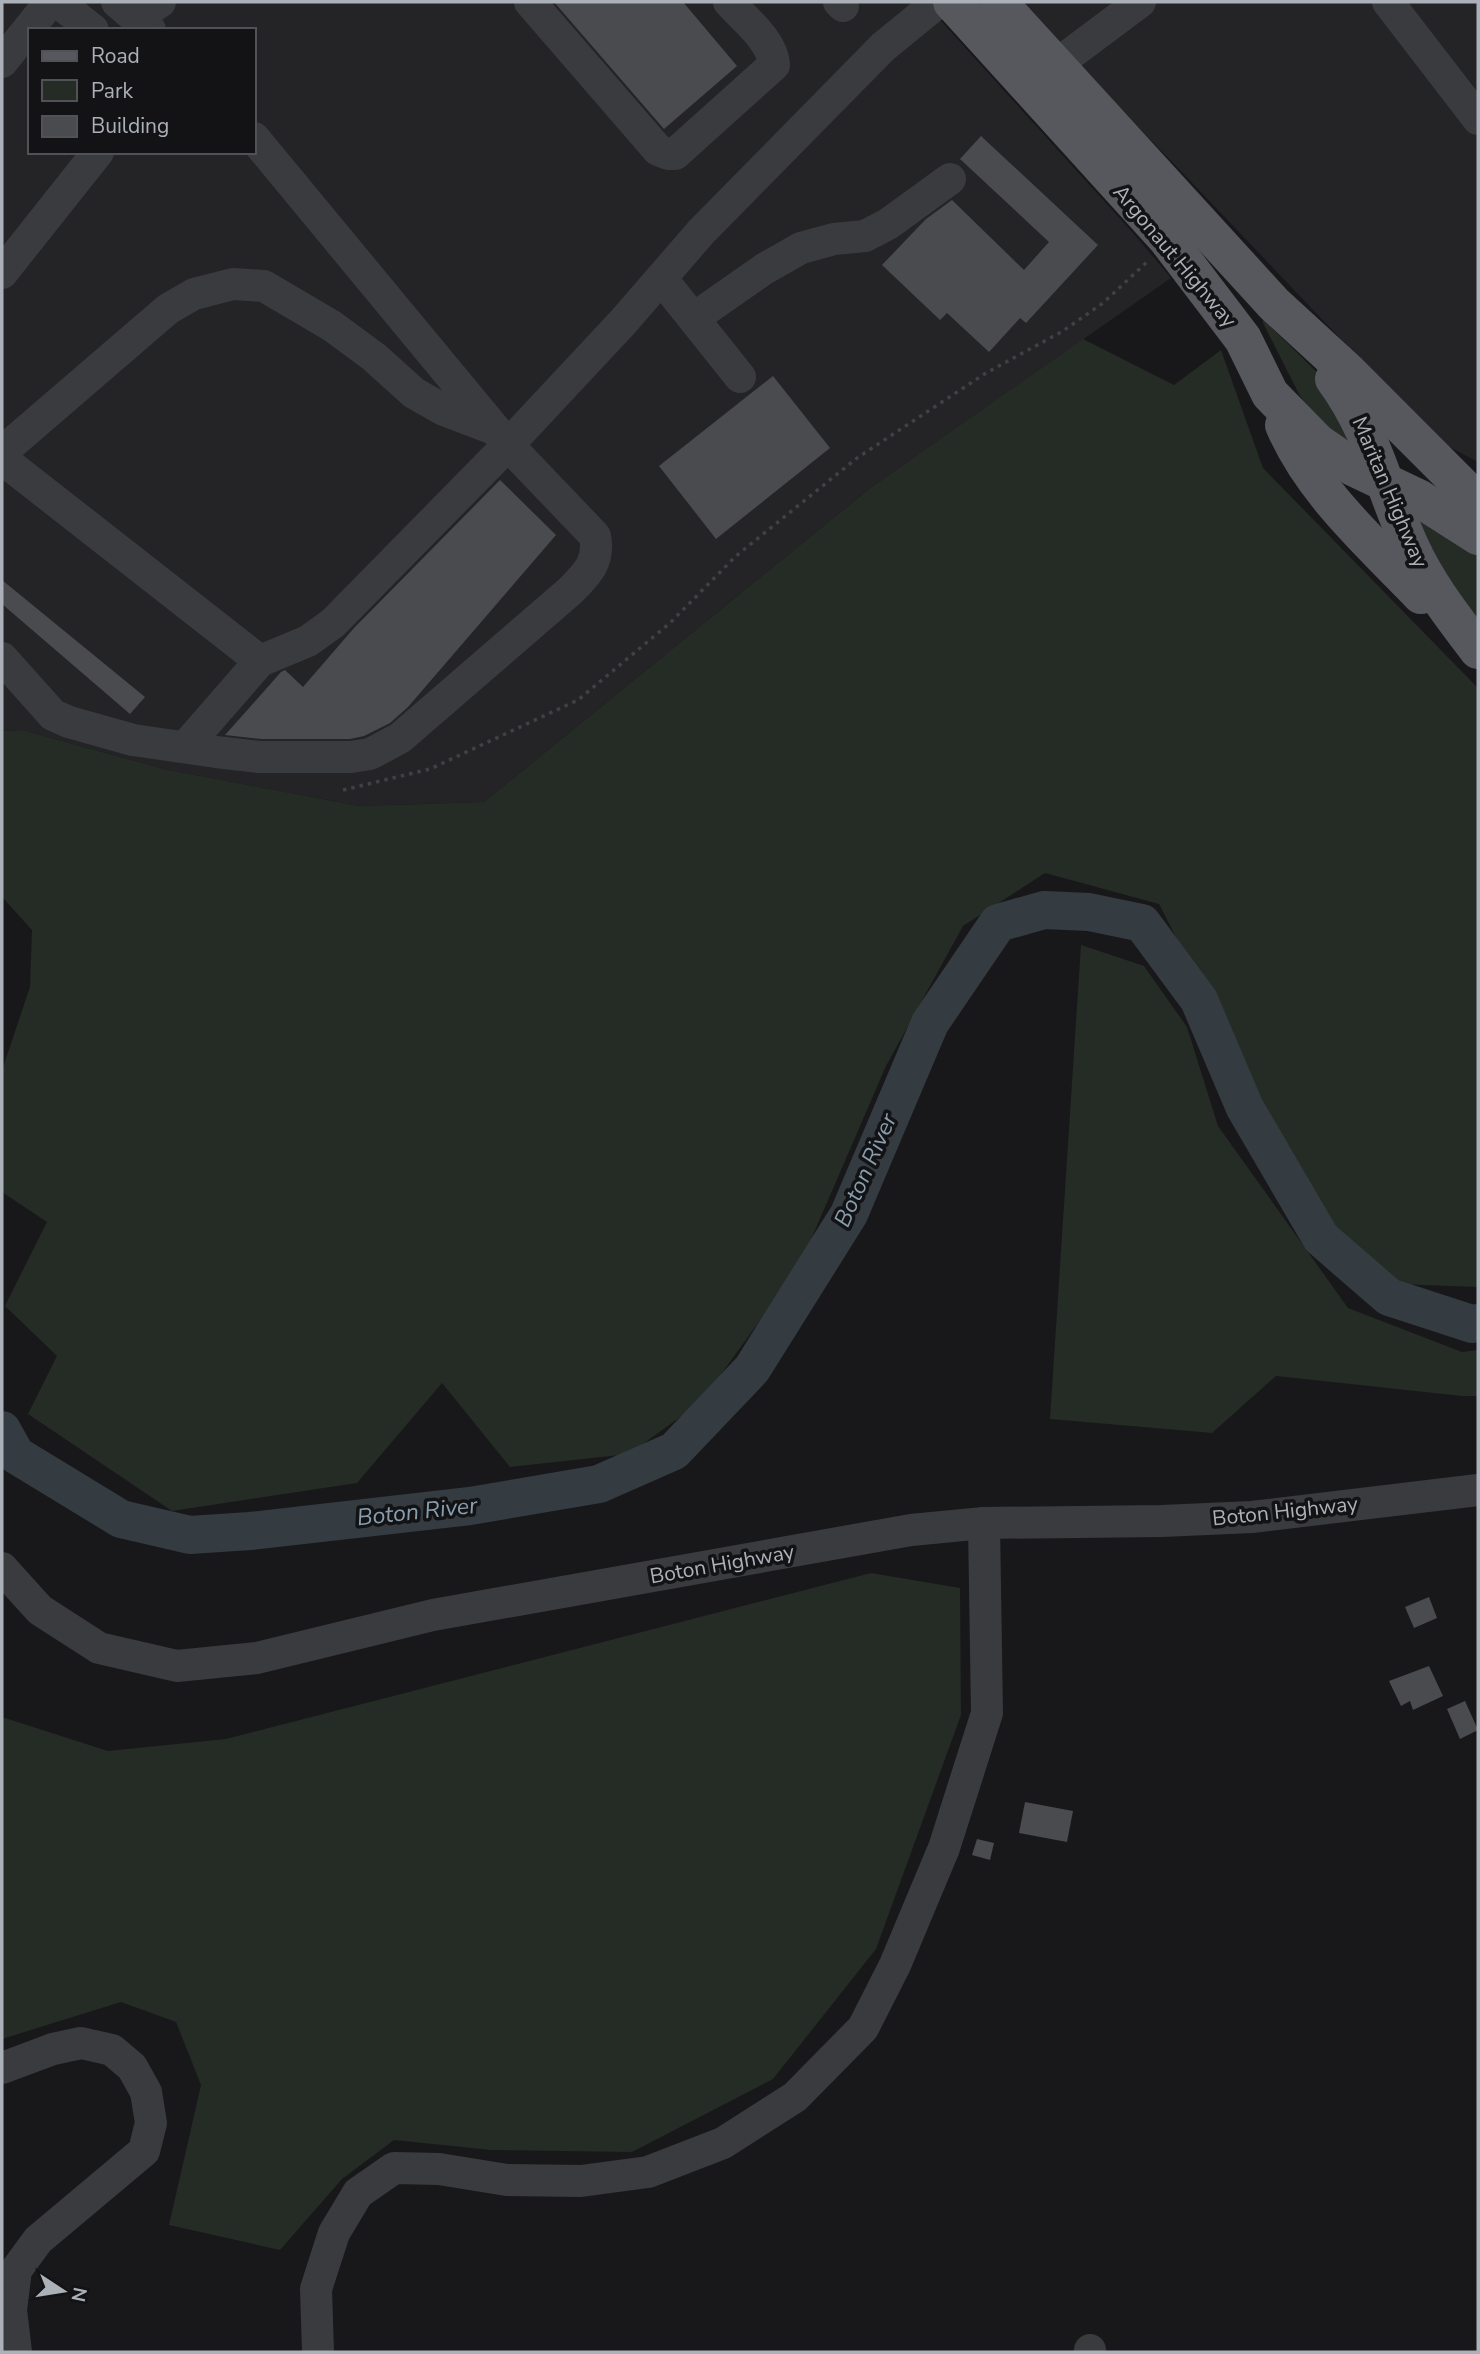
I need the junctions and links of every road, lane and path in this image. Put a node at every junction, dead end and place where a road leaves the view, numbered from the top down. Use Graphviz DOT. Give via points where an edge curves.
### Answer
graph roads {
  1 [pos="50,2"];
  2 [pos="58,2"];
  3 [pos="530,2"];
  4 [pos="729,2"];
  5 [pos="938,2"];
  6 [pos="952,2"];
  7 [pos="998,2"];
  8 [pos="1140,2"];
  9 [pos="1388,2"];
  10 [pos="29,28"];
  11 [pos="90,28"];
  12 [pos="28,30"];
  13 [pos="2,62"];
  14 [pos="1041,76"];
  15 [pos="1478,119"];
  16 [pos="256,140"];
  17 [pos="96,154"];
  18 [pos="950,179"];
  19 [pos="1167,239"];
  20 [pos="2,273"];
  21 [pos="661,278"];
  22 [pos="1274,304"];
  23 [pos="694,318"];
  24 [pos="740,377"];
  25 [pos="1270,394"];
  26 [pos="502,437"];
  27 [pos="2,452"];
  28 [pos="2,459"];
  29 [pos="1385,482"];
  30 [pos="1478,502"];
  31 [pos="1478,536"];
  32 [pos="1478,651"];
  33 [pos="2,659"];
  34 [pos="260,661"];
  35 [pos="186,746"];
  36 [pos="343,790"];
  37 [pos="1478,1490"];
  38 [pos="984,1523"];
  39 [pos="2,1568"];
  40 [pos="2,2068"];
  41 [pos="16,2352"];
  42 [pos="318,2352"];
  1 -- 10 [label="street"];
  2 -- 11 [label="street"];
  3 -- 4 [label="street" via="658,150 675,154 774,65 766,44"];
  5 -- 21 [label="street" via="883,47"];
  6 -- 14 [label="main road, Argonaut Highway"];
  7 -- 14 [label="main road, Argonaut Highway"];
  8 -- 14 [label="street"];
  9 -- 15 [label="street"];
  12 -- 13 [label="street"];
  14 -- 19 [label="main road, Argonaut Highway"];
  14 -- 22 [label="main road, Argonaut Highway"];
  16 -- 26 [label="street"];
  17 -- 20 [label="street"];
  18 -- 23 [label="street" via="865,236 801,248"];
  19 -- 25 [label="main road, Argonaut Highway" via="1243,339"];
  19 -- 36 [label="path" via="1103,303 858,458 736,556 670,623 578,699 430,769"];
  21 -- 23 [label="street"];
  21 -- 26 [label="street" via="623,322"];
  22 -- 29 [label="main road, Maritan Highway" via="1350,400"];
  22 -- 30 [label="main road, Argonaut Highway"];
  23 -- 24 [label="street"];
  25 -- 29 [label="main road, Argonaut Highway" via="1318,443"];
  25 -- 32 [label="main road, Maritan Highway" via="1293,446 1318,484"];
  26 -- 27 [label="street" via="414,393 363,349 294,302 264,286 233,284 194,294 168,309"];
  26 -- 34 [label="street" via="333,623 308,641"];
  26 -- 35 [label="street" via="596,536 598,551 587,574 570,591 428,716 370,754 260,757"];
  28 -- 34 [label="street"];
  29 -- 31 [label="main road, Argonaut Highway"];
  29 -- 32 [label="main road, Maritan Highway" via="1429,582"];
  33 -- 35 [label="street" via="53,715 132,740"];
  34 -- 35 [label="street"];
  37 -- 38 [label="street, Boton Highway" via="1252,1517"];
  38 -- 39 [label="street, Boton Highway" via="911,1530 433,1615 257,1658 177,1666 99,1648 40,1610"];
  38 -- 42 [label="street" via="987,1713 944,1848 863,2028 796,2097 723,2143 648,2172 581,2181 507,2180 439,2169 394,2168 358,2193 334,2233 316,2289"];
  40 -- 41 [label="street" via="81,2043 112,2050 132,2067 146,2092 151,2123 144,2151 37,2239 16,2270 11,2310"];
}
